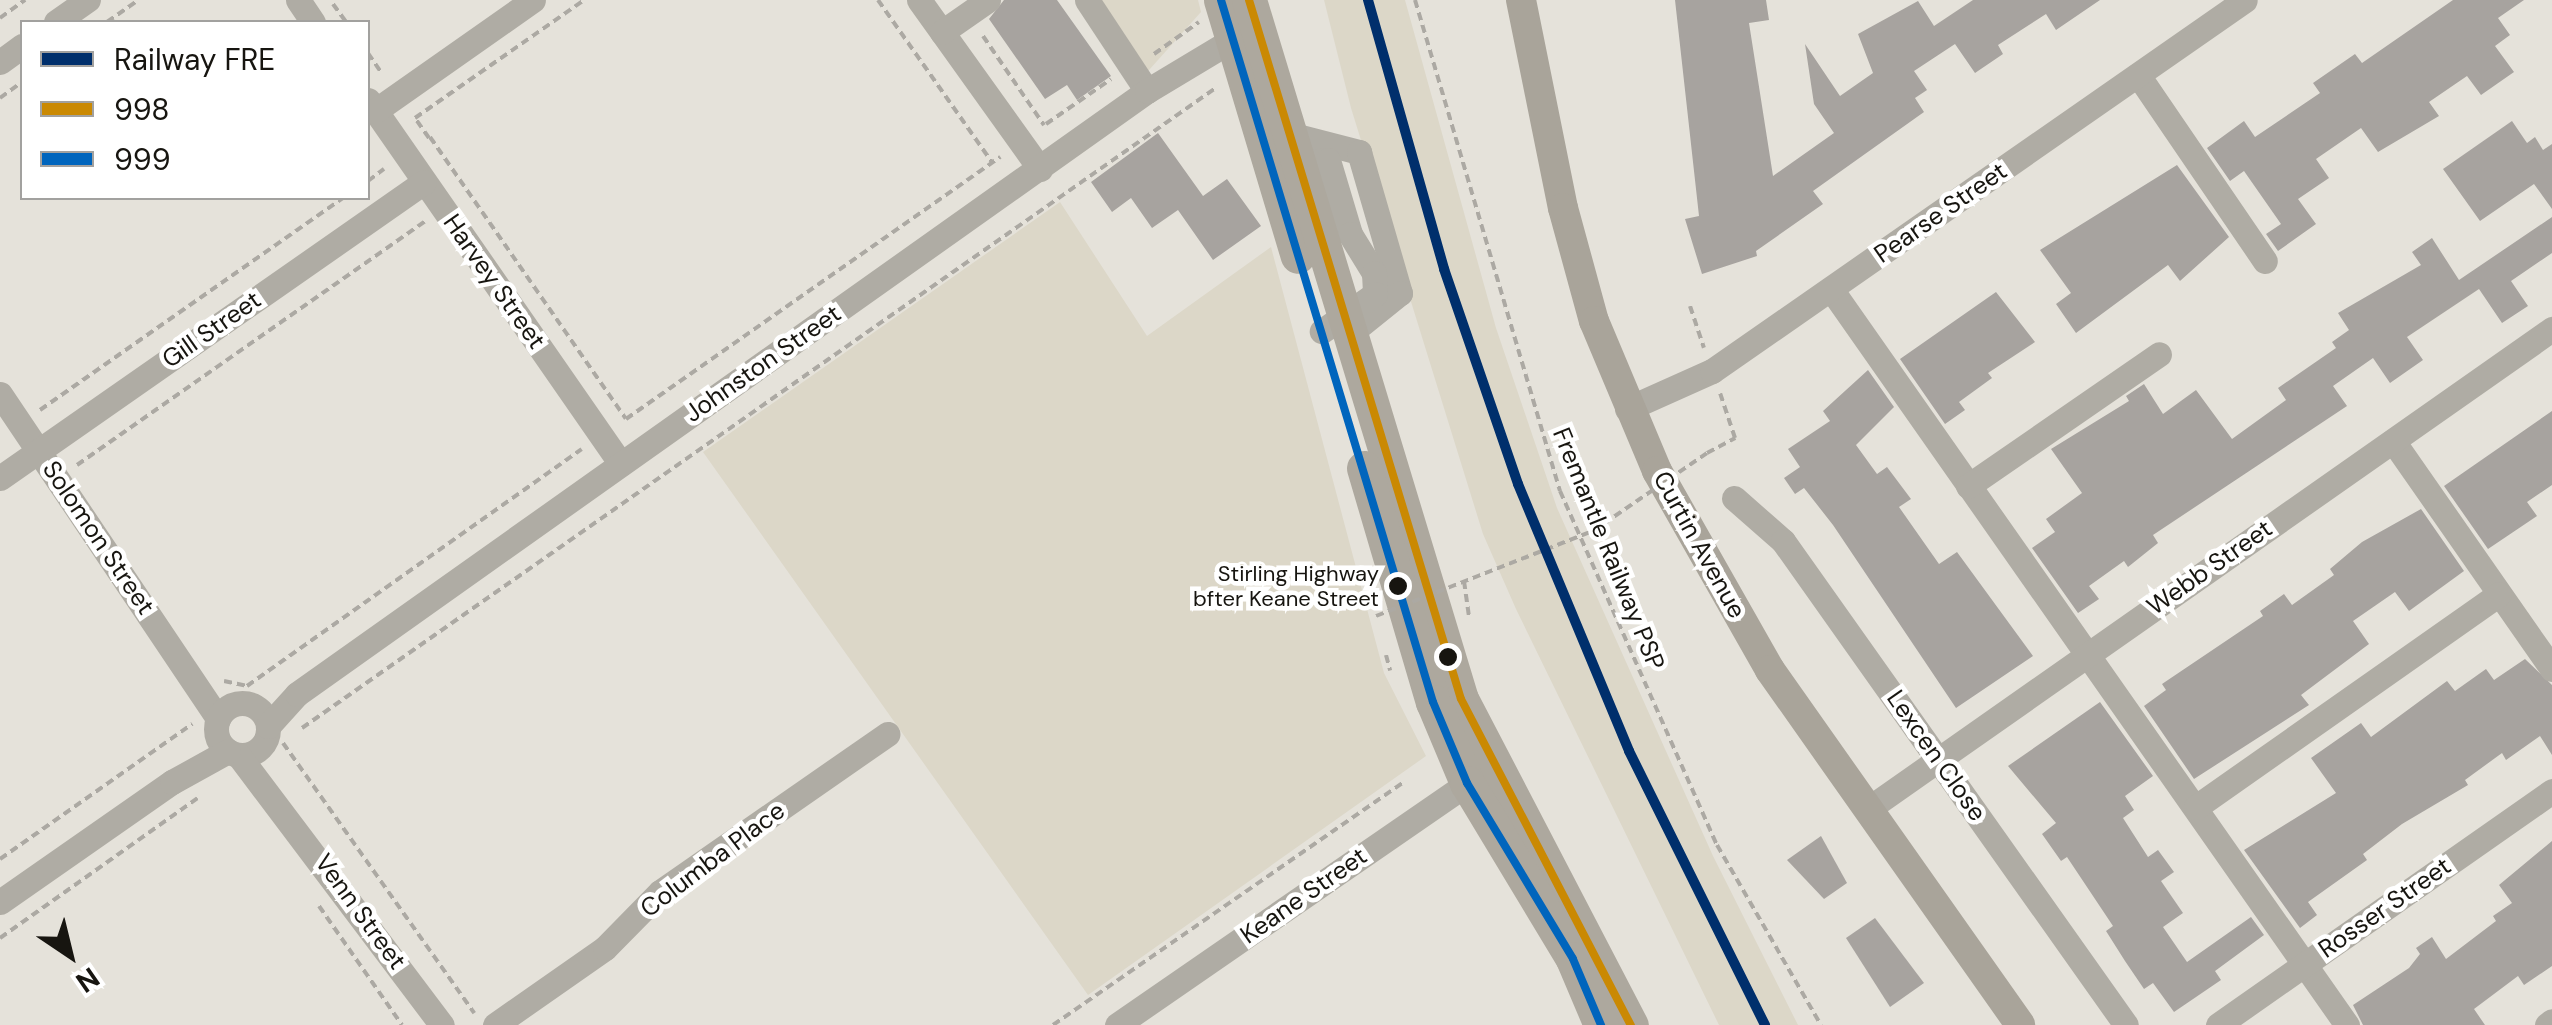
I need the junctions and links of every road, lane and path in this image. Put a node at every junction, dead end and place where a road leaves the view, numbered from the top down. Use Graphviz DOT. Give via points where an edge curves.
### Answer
graph roads {
  1 [pos="25,0"];
  2 [pos="88,0"];
  3 [pos="139,0"];
  4 [pos="533,0"];
  5 [pos="584,0"];
  6 [pos="878,0"];
  7 [pos="919,0"];
  8 [pos="1087,0"];
  9 [pos="1221,0"];
  10 [pos="1248,0"];
  11 [pos="1414,0"];
  12 [pos="1522,0"];
  13 [pos="2245,0"];
  14 [pos="978,7"];
  15 [pos="0,18"];
  16 [pos="59,20"];
  17 [pos="110,20"];
  18 [pos="942,32"];
  19 [pos="1232,40"];
  20 [pos="2138,75"];
  21 [pos="1217,87"];
  22 [pos="1147,92"];
  23 [pos="371,106"];
  24 [pos="1036,131"];
  25 [pos="430,138"];
  26 [pos="1279,142"];
  27 [pos="405,154"];
  28 [pos="1003,154"];
  29 [pos="992,162"];
  30 [pos="1040,169"];
  31 [pos="370,179"];
  32 [pos="424,182"];
  33 [pos="340,200"];
  34 [pos="439,236"];
  35 [pos="2266,261"];
  36 [pos="1831,290"];
  37 [pos="1690,306"];
  38 [pos="1338,328"];
  39 [pos="2552,329"];
  40 [pos="2159,354"];
  41 [pos="1707,358"];
  42 [pos="1716,384"];
  43 [pos="0,394"];
  44 [pos="26,402"];
  45 [pos="1627,409"];
  46 [pos="2393,440"];
  47 [pos="586,446"];
  48 [pos="39,451"];
  49 [pos="621,464"];
  50 [pos="74,468"];
  51 [pos="0,478"];
  52 [pos="1968,486"];
  53 [pos="1734,498"];
  54 [pos="1464,581"];
  55 [pos="2499,594"];
  56 [pos="1376,616"];
  57 [pos="1470,627"];
  58 [pos="2088,654"];
  59 [pos="2552,669"];
  60 [pos="205,676"];
  61 [pos="236,728"];
  62 [pos="886,734"];
  63 [pos="1940,760"];
  64 [pos="1479,776"];
  65 [pos="1404,782"];
  66 [pos="212,788"];
  67 [pos="2552,790"];
  68 [pos="2196,807"];
  69 [pos="1868,809"];
  70 [pos="0,859"];
  71 [pos="0,902"];
  72 [pos="316,902"];
  73 [pos="0,938"];
  74 [pos="2305,964"];
  75 [pos="402,1025"];
  76 [pos="442,1025"];
  77 [pos="482,1025"];
  78 [pos="495,1025"];
  79 [pos="1053,1025"];
  80 [pos="1117,1025"];
  81 [pos="1601,1025"];
  82 [pos="1630,1025"];
  83 [pos="1821,1025"];
  84 [pos="2020,1025"];
  85 [pos="2126,1025"];
  86 [pos="2218,1025"];
  87 [pos="2347,1025"];
  1 -- 15 [label="path"];
  2 -- 16 [label="street"];
  3 -- 17 [label="path"];
  4 -- 23 [label="street"];
  5 -- 25 [label="path" via="415,118"];
  6 -- 29 [label="path"];
  7 -- 18 [label="street"];
  8 -- 22 [label="street"];
  9 -- 19 [label="highway"];
  10 -- 26 [label="highway"];
  11 -- 83 [label="path, Fremantle Railway PSP" via="1560,491 1717,845"];
  12 -- 45 [label="main road, Curtin Avenue" via="1563,208"];
  13 -- 20 [label="street, Pearse Street"];
  14 -- 18 [label="street"];
  14 -- 24 [label="path" via="1046,124"];
  18 -- 30 [label="street"];
  19 -- 22 [label="street, Johnston Street"];
  19 -- 26 [label="highway"];
  20 -- 35 [label="street"];
  20 -- 36 [label="street, Pearse Street"];
  21 -- 77 [label="path" via="283,742"];
  22 -- 30 [label="street, Johnston Street"];
  23 -- 27 [label="street, Harvey Street"];
  25 -- 27 [label="path"];
  25 -- 29 [label="path" via="626,419"];
  26 -- 38 [label="highway"];
  26 -- 38 [label="highway"];
  26 -- 38 [label="street" via="1359,152 1400,293"];
  27 -- 31 [label="path"];
  27 -- 32 [label="street, Harvey Street"];
  28 -- 29 [label="path"];
  30 -- 49 [label="street, Johnston Street"];
  32 -- 48 [label="street, Gill Street"];
  32 -- 49 [label="street, Harvey Street"];
  33 -- 44 [label="path" via="35,414"];
  34 -- 50 [label="path" via="427,220"];
  36 -- 45 [label="street, Pearse Street" via="1712,371"];
  36 -- 52 [label="street"];
  37 -- 41 [label="path"];
  38 -- 64 [label="highway" via="1433,702"];
  39 -- 46 [label="street, Webb Street"];
  40 -- 52 [label="street"];
  42 -- 54 [label="path, bridge" via="1736,438 1594,532"];
  43 -- 48 [label="street, Solomon Street"];
  45 -- 69 [label="main road, Curtin Avenue" via="1770,670"];
  46 -- 55 [label="street"];
  46 -- 58 [label="street, Webb Street"];
  47 -- 60 [label="path" via="247,686"];
  48 -- 51 [label="street, Gill Street"];
  48 -- 60 [label="street, Solomon Street"];
  49 -- 61 [label="street, Johnston Street" via="297,694"];
  52 -- 58 [label="street"];
  53 -- 63 [label="street, Lexcen Close" via="1783,540"];
  54 -- 56 [label="path, bridge"];
  54 -- 57 [label="path"];
  55 -- 59 [label="street"];
  55 -- 68 [label="street"];
  58 -- 63 [label="street, Webb Street"];
  58 -- 68 [label="street"];
  60 -- 61 [label="street, Solomon Street"];
  61 -- 70 [label="path" via="192,725"];
  61 -- 71 [label="street, Johnston Street" via="172,782"];
  61 -- 76 [label="street, Venn Street" via="278,800"];
  62 -- 78 [label="street, Columba Place" via="660,892 606,948"];
  63 -- 69 [label="street, Webb Street"];
  63 -- 85 [label="street, Lexcen Close"];
  64 -- 80 [label="street, Keane Street"];
  64 -- 81 [label="highway"];
  64 -- 82 [label="highway" via="1594,946"];
  65 -- 79 [label="path"];
  66 -- 73 [label="path"];
  67 -- 74 [label="street, Rosser Street"];
  68 -- 74 [label="street"];
  69 -- 84 [label="main road, Curtin Avenue"];
  72 -- 75 [label="path"];
  74 -- 86 [label="street, Rosser Street"];
  74 -- 87 [label="street"];
}
